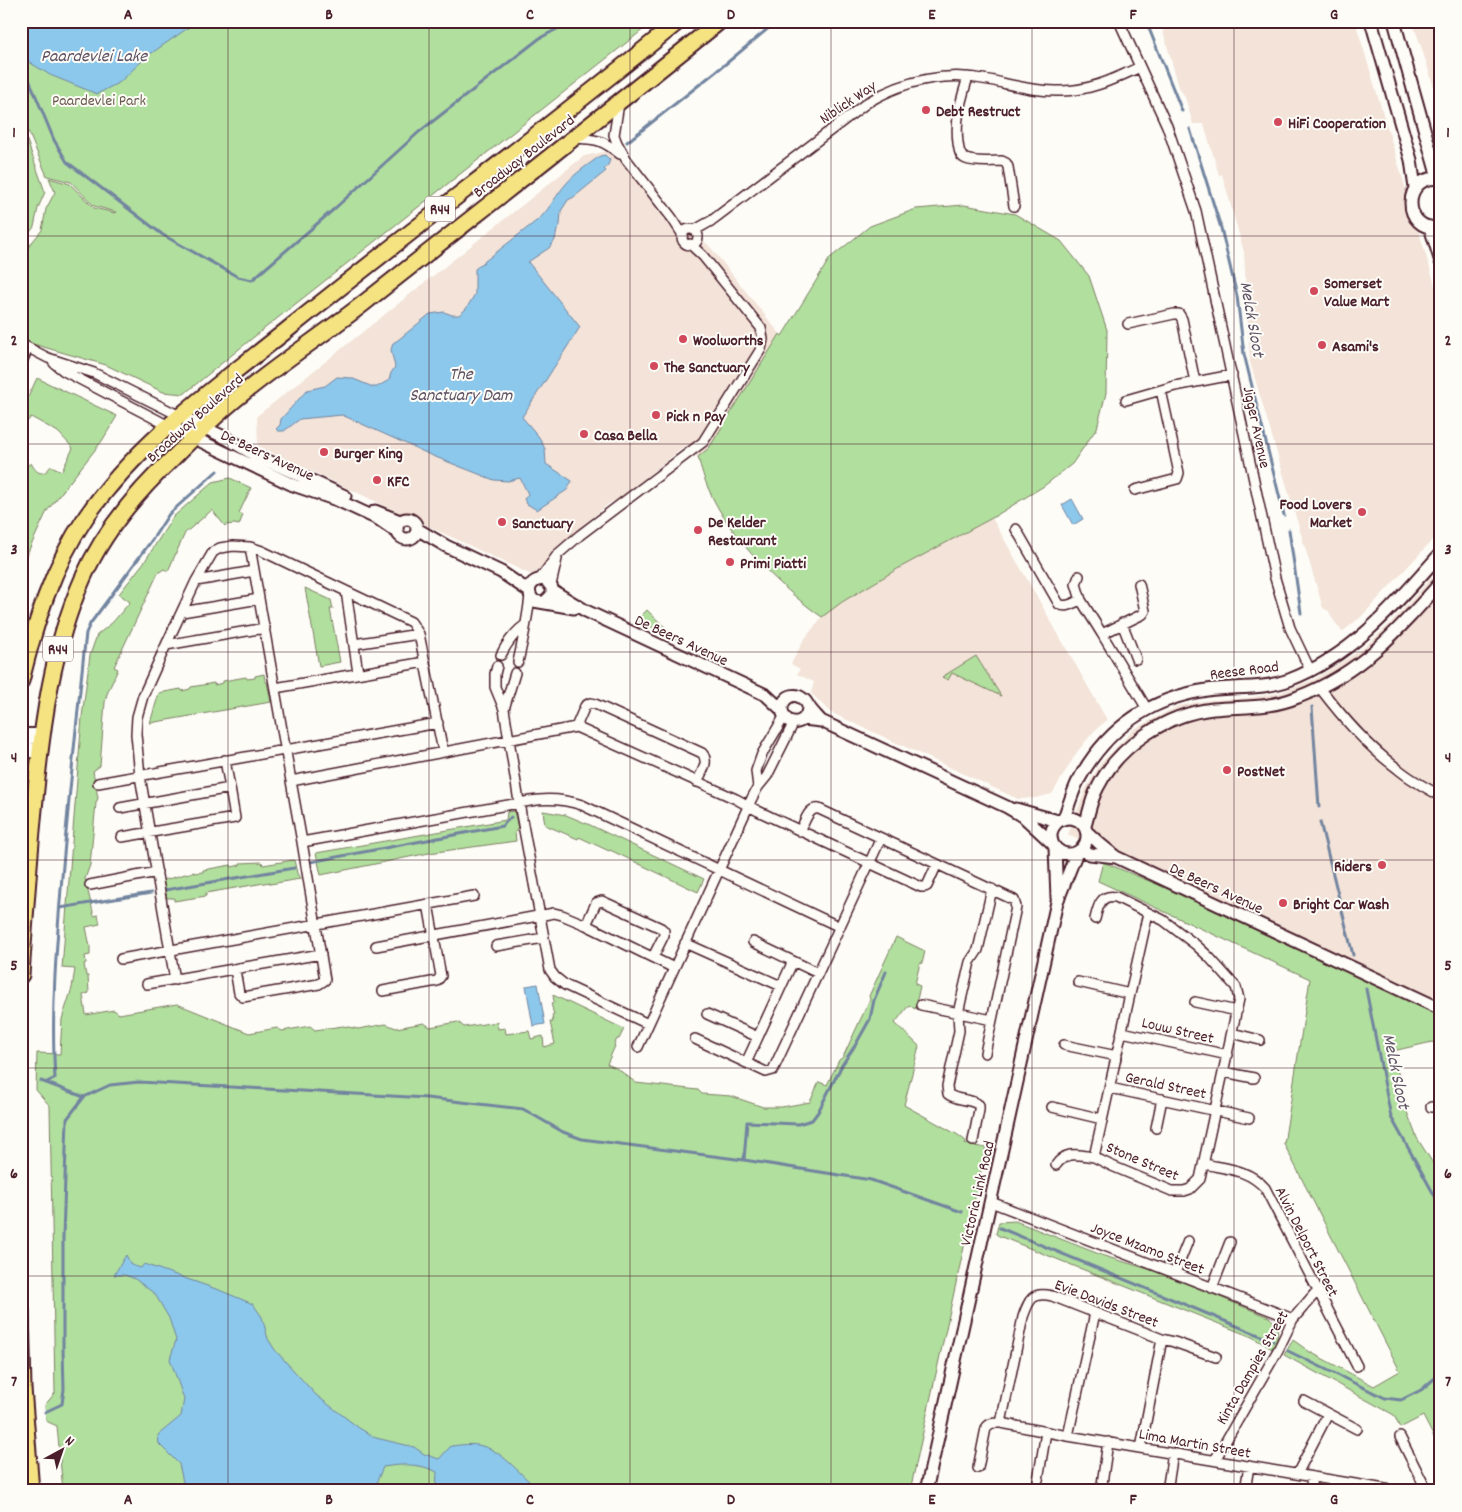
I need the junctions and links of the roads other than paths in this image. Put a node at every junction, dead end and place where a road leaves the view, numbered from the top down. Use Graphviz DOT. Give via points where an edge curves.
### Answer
graph roads {
  1 [pos="679,21"];
  2 [pos="720,21"];
  3 [pos="1119,21"];
  4 [pos="1371,21"];
  5 [pos="1394,21"];
  6 [pos="1140,67"];
  7 [pos="968,77"];
  8 [pos="619,103"];
  9 [pos="572,138"];
  10 [pos="626,159"];
  11 [pos="1439,179"];
  12 [pos="1415,188"];
  13 [pos="1014,206"];
  14 [pos="1435,227"];
  15 [pos="692,236"];
  16 [pos="1441,262"];
  17 [pos="1128,324"];
  18 [pos="25,346"];
  19 [pos="48,358"];
  20 [pos="21,364"];
  21 [pos="1232,375"];
  22 [pos="1195,382"];
  23 [pos="1161,390"];
  24 [pos="1126,400"];
  25 [pos="174,421"];
  26 [pos="199,432"];
  27 [pos="1135,490"];
  28 [pos="398,526"];
  29 [pos="1016,529"];
  30 [pos="414,534"];
  31 [pos="250,547"];
  32 [pos="1441,553"];
  33 [pos="254,570"];
  34 [pos="1079,576"];
  35 [pos="196,581"];
  36 [pos="1441,582"];
  37 [pos="1139,584"];
  38 [pos="540,587"];
  39 [pos="346,591"];
  40 [pos="259,599"];
  41 [pos="1081,600"];
  42 [pos="544,602"];
  43 [pos="586,611"];
  44 [pos="182,612"];
  45 [pos="526,620"];
  46 [pos="1122,623"];
  47 [pos="265,628"];
  48 [pos="420,634"];
  49 [pos="1102,634"];
  50 [pos="354,644"];
  51 [pos="166,645"];
  52 [pos="501,655"];
  53 [pos="1136,659"];
  54 [pos="425,662"];
  55 [pos="518,662"];
  56 [pos="497,666"];
  57 [pos="1310,670"];
  58 [pos="358,673"];
  59 [pos="515,674"];
  60 [pos="21,681"];
  61 [pos="275,688"];
  62 [pos="1320,688"];
  63 [pos="808,706"];
  64 [pos="504,709"];
  65 [pos="1146,709"];
  66 [pos="790,713"];
  67 [pos="821,721"];
  68 [pos="438,722"];
  69 [pos="576,726"];
  70 [pos="774,735"];
  71 [pos="21,736"];
  72 [pos="42,736"];
  73 [pos="508,738"];
  74 [pos="784,741"];
  75 [pos="21,749"];
  76 [pos="286,750"];
  77 [pos="40,751"];
  78 [pos="444,751"];
  79 [pos="225,760"];
  80 [pos="140,776"];
  81 [pos="291,780"];
  82 [pos="697,782"];
  83 [pos="98,783"];
  84 [pos="758,787"];
  85 [pos="230,788"];
  86 [pos="1441,796"];
  87 [pos="519,802"];
  88 [pos="145,803"];
  89 [pos="748,806"];
  90 [pos="1007,807"];
  91 [pos="120,808"];
  92 [pos="1061,820"];
  93 [pos="1086,829"];
  94 [pos="800,831"];
  95 [pos="149,833"];
  96 [pos="122,837"];
  97 [pos="881,838"];
  98 [pos="302,842"];
  99 [pos="1054,845"];
  100 [pos="1079,851"];
  101 [pos="1116,858"];
  102 [pos="869,863"];
  103 [pos="937,864"];
  104 [pos="719,870"];
  105 [pos="156,872"];
  106 [pos="90,885"];
  107 [pos="992,889"];
  108 [pos="474,896"];
  109 [pos="1057,902"];
  110 [pos="428,904"];
  111 [pos="1148,913"];
  112 [pos="539,915"];
  113 [pos="1095,919"];
  114 [pos="316,924"];
  115 [pos="586,925"];
  116 [pos="840,927"];
  117 [pos="433,935"];
  118 [pos="544,938"];
  119 [pos="753,942"];
  120 [pos="686,943"];
  121 [pos="376,946"];
  122 [pos="496,946"];
  123 [pos="169,950"];
  124 [pos="321,954"];
  125 [pos="653,957"];
  126 [pos="121,959"];
  127 [pos="792,961"];
  128 [pos="674,968"];
  129 [pos="235,970"];
  130 [pos="818,973"];
  131 [pos="21,975"];
  132 [pos="175,980"];
  133 [pos="1078,982"];
  134 [pos="147,984"];
  135 [pos="781,986"];
  136 [pos="383,991"];
  137 [pos="1130,994"];
  138 [pos="1195,1002"];
  139 [pos="920,1005"];
  140 [pos="1441,1009"];
  141 [pos="1237,1011"];
  142 [pos="958,1013"];
  143 [pos="707,1014"];
  144 [pos="992,1020"];
  145 [pos="648,1024"];
  146 [pos="1122,1032"];
  147 [pos="1232,1033"];
  148 [pos="758,1037"];
  149 [pos="695,1039"];
  150 [pos="1260,1040"];
  151 [pos="1064,1045"];
  152 [pos="638,1046"];
  153 [pos="985,1053"];
  154 [pos="1228,1055"];
  155 [pos="1116,1056"];
  156 [pos="746,1063"];
  157 [pos="1224,1072"];
  158 [pos="1254,1078"];
  159 [pos="1110,1088"];
  160 [pos="1162,1099"];
  161 [pos="1052,1107"];
  162 [pos="1216,1111"];
  163 [pos="1249,1118"];
  164 [pos="1102,1119"];
  165 [pos="1156,1128"];
  166 [pos="973,1141"];
  167 [pos="1094,1157"];
  168 [pos="1204,1164"];
  169 [pos="1056,1165"];
  170 [pos="991,1202"];
  171 [pos="1188,1241"];
  172 [pos="1230,1242"];
  173 [pos="1175,1273"];
  174 [pos="1212,1288"];
  175 [pos="1317,1290"];
  176 [pos="21,1310"];
  177 [pos="1095,1313"];
  178 [pos="1293,1319"];
  179 [pos="1162,1339"];
  180 [pos="1216,1358"];
  181 [pos="1357,1366"];
  182 [pos="1304,1401"];
  183 [pos="1328,1414"];
  184 [pos="1001,1423"];
  185 [pos="1357,1430"];
  186 [pos="1046,1432"];
  187 [pos="1068,1436"];
  188 [pos="1400,1438"];
  189 [pos="1108,1442"];
  190 [pos="1141,1448"];
  191 [pos="1173,1453"];
  192 [pos="1214,1460"];
  193 [pos="1250,1466"];
  194 [pos="978,1468"];
  195 [pos="1297,1474"];
  196 [pos="1312,1476"];
  197 [pos="1038,1480"];
  198 [pos="1376,1489"];
  199 [pos="31,1491"];
  200 [pos="926,1491"];
  201 [pos="1101,1491"];
  202 [pos="1166,1491"];
  203 [pos="1245,1491"];
  204 [pos="1310,1491"];
  205 [pos="1397,1491"];
  206 [pos="1427,1491"];
  1 -- 25 [label="main road, Broadway Boulevard / R44"];
  2 -- 8 [label="main road, Broadway Boulevard / R44"];
  3 -- 6 [label="street, Jigger Avenue"];
  4 -- 12 [label="street" via="1411,160"];
  5 -- 11 [label="street"];
  6 -- 7 [label="street, Niblick Way" via="1092,87 1061,91"];
  6 -- 21 [label="street, Jigger Avenue" via="1171,135 1196,211"];
  7 -- 13 [label="street" via="956,121 960,154 969,160 1006,163"];
  7 -- 15 [label="street, Niblick Way" via="926,79 879,96 834,127 711,222 705,230"];
  8 -- 9 [label="main road, Broadway Boulevard / R44"];
  8 -- 10 [label="street" via="614,136"];
  9 -- 10 [label="street" via="601,140"];
  9 -- 26 [label="main road, Broadway Boulevard / R44" via="348,316 224,408"];
  10 -- 15 [label="street" via="672,218"];
  11 -- 12 [label="street" via="1423,181"];
  12 -- 14 [label="street" via="1410,198 1412,212 1419,222"];
  14 -- 16 [label="street"];
  15 -- 38 [label="street" via="703,256 761,328 761,349 704,442 558,554"];
  17 -- 22 [label="street" via="1179,314"];
  18 -- 19 [label="street, De Beers Avenue"];
  18 -- 20 [label="street"];
  19 -- 25 [label="street, De Beers Avenue" via="64,370"];
  19 -- 25 [label="street, De Beers Avenue" via="94,373"];
  21 -- 22 [label="street"];
  21 -- 57 [label="street, Jigger Avenue" via="1282,606"];
  22 -- 23 [label="street"];
  23 -- 24 [label="street"];
  23 -- 27 [label="street" via="1179,473 1174,480"];
  25 -- 26 [label="street, De Beers Avenue"];
  25 -- 60 [label="main road, Broadway Boulevard / R44" via="128,464 71,541 39,614"];
  26 -- 28 [label="street, De Beers Avenue" via="293,485"];
  26 -- 28 [label="street, De Beers Avenue" via="226,438"];
  26 -- 72 [label="main road, Broadway Boulevard / R44" via="126,509 83,577 53,670"];
  28 -- 30 [label="street" via="402,539"];
  28 -- 30 [label="street" via="412,520"];
  29 -- 41 [label="street" via="1059,604 1063,607"];
  30 -- 38 [label="street, De Beers Avenue"];
  31 -- 33 [label="street"];
  31 -- 35 [label="street" via="233,546 213,552"];
  31 -- 39 [label="street"];
  32 -- 57 [label="street, Reese Road" via="1369,630"];
  33 -- 35 [label="street"];
  33 -- 40 [label="street"];
  34 -- 41 [label="street" via="1076,584"];
  35 -- 44 [label="street"];
  36 -- 62 [label="street" via="1387,641 1343,675"];
  37 -- 46 [label="street" via="1145,611"];
  38 -- 42 [label="street" via="550,598"];
  38 -- 42 [label="street, De Beers Avenue" via="537,602"];
  38 -- 43 [label="street, De Beers Avenue"];
  38 -- 45 [label="street"];
  39 -- 48 [label="street" via="411,622"];
  39 -- 50 [label="street"];
  40 -- 44 [label="street"];
  40 -- 47 [label="street"];
  41 -- 49 [label="street"];
  42 -- 43 [label="street, De Beers Avenue"];
  42 -- 45 [label="street"];
  43 -- 66 [label="street, De Beers Avenue" via="766,695"];
  44 -- 51 [label="street"];
  45 -- 52 [label="street"];
  45 -- 55 [label="street"];
  46 -- 49 [label="street"];
  46 -- 53 [label="street"];
  47 -- 51 [label="street"];
  47 -- 61 [label="street"];
  48 -- 50 [label="street"];
  48 -- 54 [label="street"];
  49 -- 65 [label="street"];
  50 -- 58 [label="street"];
  51 -- 80 [label="street" via="137,717"];
  54 -- 58 [label="street"];
  54 -- 68 [label="street"];
  56 -- 64 [label="street" via="496,687"];
  57 -- 65 [label="street, Reese Road" via="1264,687 1207,690"];
  58 -- 61 [label="street"];
  59 -- 64 [label="street"];
  61 -- 76 [label="street"];
  62 -- 86 [label="street" via="1346,721 1377,752"];
  62 -- 93 [label="street" via="1267,706 1212,709 1163,724 1125,751 1110,768 1097,787"];
  63 -- 66 [label="street" via="807,715"];
  63 -- 66 [label="street" via="804,699 790,696"];
  63 -- 67 [label="street"];
  64 -- 73 [label="street"];
  65 -- 92 [label="street, Reese Road" via="1131,718 1096,752 1076,785"];
  66 -- 67 [label="street"];
  66 -- 70 [label="street"];
  66 -- 74 [label="street"];
  67 -- 90 [label="street"];
  68 -- 76 [label="street"];
  68 -- 78 [label="street"];
  69 -- 73 [label="street"];
  69 -- 82 [label="street"];
  69 -- 82 [label="street" via="585,706 590,703 631,720 704,755 706,762"];
  70 -- 74 [label="street"];
  70 -- 84 [label="street" via="756,771"];
  71 -- 72 [label="main road"];
  72 -- 77 [label="main road, Broadway Boulevard / R44"];
  73 -- 78 [label="street"];
  73 -- 87 [label="street"];
  74 -- 84 [label="street"];
  75 -- 77 [label="main road"];
  76 -- 79 [label="street"];
  76 -- 81 [label="street"];
  77 -- 131 [label="main road, Broadway Boulevard / R44" via="26,883"];
  78 -- 81 [label="street"];
  79 -- 80 [label="street"];
  79 -- 85 [label="street"];
  80 -- 83 [label="street"];
  80 -- 88 [label="street"];
  81 -- 98 [label="street"];
  82 -- 89 [label="street"];
  84 -- 89 [label="street"];
  85 -- 88 [label="street"];
  85 -- 95 [label="street" via="235,818"];
  87 -- 98 [label="street"];
  87 -- 104 [label="street" via="542,799 573,802"];
  87 -- 112 [label="street"];
  88 -- 91 [label="street"];
  88 -- 95 [label="street"];
  89 -- 94 [label="street"];
  89 -- 104 [label="street"];
  90 -- 92 [label="street"];
  90 -- 99 [label="street" via="1024,817"];
  92 -- 93 [label="street" via="1076,819"];
  92 -- 99 [label="street" via="1052,831"];
  93 -- 100 [label="street" via="1086,844"];
  93 -- 101 [label="street, De Beers Avenue"];
  94 -- 97 [label="street" via="810,811 817,808"];
  94 -- 102 [label="street"];
  95 -- 96 [label="street"];
  95 -- 105 [label="street"];
  97 -- 102 [label="street"];
  97 -- 103 [label="street"];
  98 -- 114 [label="street"];
  99 -- 100 [label="street" via="1066,854"];
  99 -- 109 [label="street, Victoria Link Road"];
  100 -- 101 [label="street, De Beers Avenue"];
  100 -- 109 [label="street, Victoria Link Road"];
  101 -- 140 [label="street, De Beers Avenue"];
  102 -- 103 [label="street" via="923,888"];
  102 -- 116 [label="street"];
  103 -- 107 [label="street"];
  104 -- 116 [label="street"];
  104 -- 120 [label="street"];
  105 -- 106 [label="street"];
  105 -- 123 [label="street"];
  107 -- 142 [label="street" via="978,950 970,962"];
  107 -- 144 [label="street" via="1016,904"];
  108 -- 110 [label="street"];
  109 -- 170 [label="street, Victoria Link Road"];
  110 -- 114 [label="street"];
  110 -- 117 [label="street"];
  111 -- 113 [label="street" via="1116,897 1109,897 1101,901"];
  111 -- 137 [label="street, Stone Street"];
  111 -- 141 [label="street, Stone Street" via="1173,927 1209,957 1238,991"];
  112 -- 115 [label="street" via="554,913"];
  112 -- 117 [label="street"];
  112 -- 118 [label="street"];
  114 -- 123 [label="street"];
  114 -- 124 [label="street"];
  115 -- 125 [label="street"];
  115 -- 125 [label="street" via="596,903 602,901 661,928 664,935"];
  116 -- 130 [label="street"];
  117 -- 121 [label="street"];
  117 -- 136 [label="street" via="439,979"];
  118 -- 122 [label="street"];
  118 -- 145 [label="street" via="550,970 559,982"];
  119 -- 127 [label="street"];
  120 -- 128 [label="street"];
  120 -- 135 [label="street"];
  123 -- 126 [label="street"];
  123 -- 132 [label="street"];
  124 -- 129 [label="street"];
  124 -- 129 [label="street" via="325,978 319,984 243,997 239,993"];
  125 -- 128 [label="street"];
  127 -- 130 [label="street"];
  127 -- 135 [label="street"];
  128 -- 145 [label="street"];
  129 -- 132 [label="street"];
  130 -- 156 [label="street" via="773,1070 766,1072"];
  132 -- 134 [label="street"];
  133 -- 137 [label="street"];
  135 -- 148 [label="street"];
  137 -- 146 [label="street, Stone Street"];
  138 -- 141 [label="street"];
  139 -- 142 [label="street"];
  141 -- 147 [label="street, Stone Street"];
  142 -- 144 [label="street"];
  142 -- 166 [label="street" via="959,1031 947,1090 953,1098 978,1105"];
  143 -- 148 [label="street"];
  144 -- 153 [label="street"];
  145 -- 152 [label="street"];
  146 -- 154 [label="street, Louw Street"];
  146 -- 155 [label="street, Stone Street"];
  147 -- 150 [label="street"];
  147 -- 154 [label="street, Stone Street"];
  148 -- 156 [label="street"];
  149 -- 156 [label="street"];
  151 -- 155 [label="street"];
  154 -- 157 [label="street, Stone Street"];
  155 -- 159 [label="street, Stone Street"];
  157 -- 158 [label="street"];
  157 -- 162 [label="street, Stone Street"];
  159 -- 160 [label="street, Gerald Street"];
  159 -- 164 [label="street, Stone Street"];
  160 -- 162 [label="street, Gerald Street"];
  160 -- 165 [label="street"];
  161 -- 164 [label="street"];
  162 -- 163 [label="street, Gerald Street"];
  162 -- 168 [label="street, Stone Street"];
  164 -- 167 [label="street, Stone Street"];
  167 -- 168 [label="street, Stone Street" via="1178,1192 1190,1189 1198,1182"];
  167 -- 169 [label="street" via="1068,1155"];
  168 -- 175 [label="street, Alvin Delport Street" via="1246,1173 1257,1179 1265,1188"];
  170 -- 173 [label="street, Joyce Mzamo Street"];
  170 -- 200 [label="street, Victoria Link Road"];
  171 -- 173 [label="street"];
  172 -- 174 [label="street"];
  173 -- 174 [label="street, Joyce Mzamo Street"];
  174 -- 178 [label="street, Joyce Mzamo Street"];
  175 -- 178 [label="street, Kinta Dampies Street"];
  175 -- 181 [label="street, Alvin Delport Street"];
  176 -- 199 [label="main road"];
  177 -- 179 [label="street, Evie Davids Street"];
  177 -- 184 [label="street, Evie Davids Street" via="1043,1294 1028,1303"];
  177 -- 187 [label="street"];
  178 -- 192 [label="street, Kinta Dampies Street"];
  179 -- 180 [label="street"];
  179 -- 190 [label="street, Evie Davids Street"];
  182 -- 183 [label="street"];
  183 -- 185 [label="street"];
  183 -- 195 [label="street"];
  184 -- 186 [label="street, Lima Martin Street"];
  184 -- 194 [label="street, Lima Martin Street" via="988,1424"];
  186 -- 187 [label="street, Lima Martin Street"];
  186 -- 197 [label="street"];
  187 -- 189 [label="street, Lima Martin Street"];
  188 -- 206 [label="street"];
  189 -- 190 [label="street, Lima Martin Street"];
  189 -- 201 [label="street"];
  190 -- 191 [label="street, Lima Martin Street"];
  191 -- 192 [label="street, Lima Martin Street"];
  191 -- 202 [label="street"];
  192 -- 193 [label="street, Lima Martin Street"];
  193 -- 195 [label="street, Lima Martin Street"];
  193 -- 203 [label="street"];
  195 -- 196 [label="street, Lima Martin Street"];
  196 -- 198 [label="street, Lima Martin Street"];
  196 -- 204 [label="street"];
  198 -- 205 [label="street, Lima Martin Street"];
}
